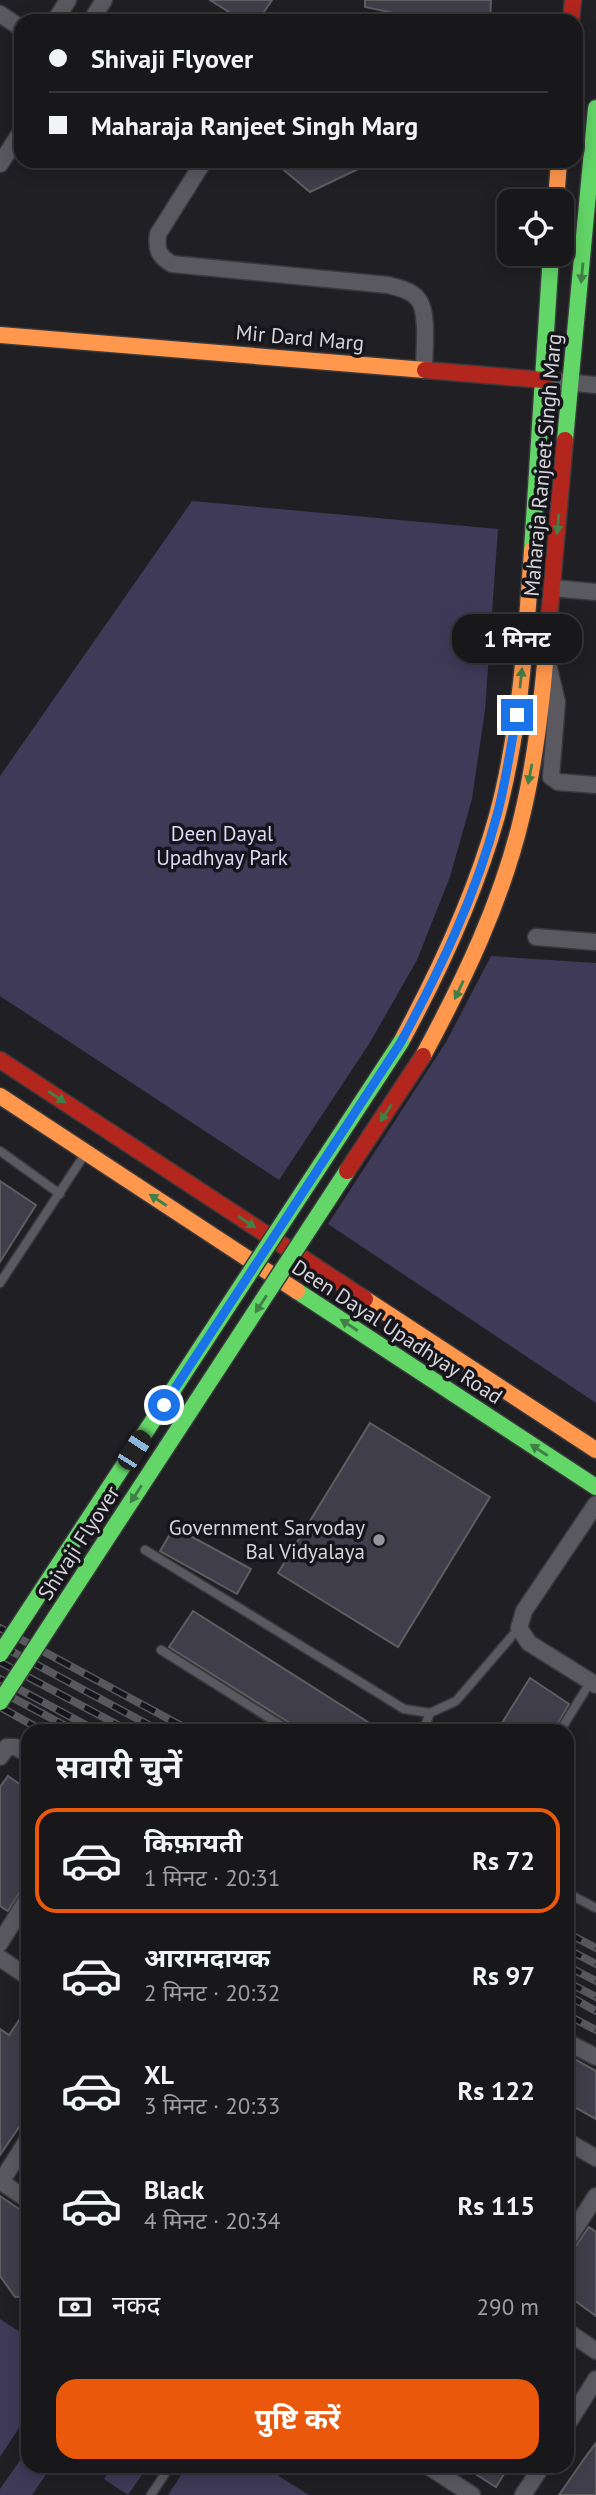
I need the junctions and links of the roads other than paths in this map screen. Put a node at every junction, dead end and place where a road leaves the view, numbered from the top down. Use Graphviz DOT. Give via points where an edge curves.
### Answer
graph roads {
  1 [pos="596,108"];
  2 [pos="14,143"];
  3 [pos="0,164"];
  4 [pos="200,168"];
  5 [pos="558,168"];
  6 [pos="557,189"];
  7 [pos="550,266"];
  8 [pos="0,335"];
  9 [pos="424,370"];
  10 [pos="544,380"];
  11 [pos="570,383"];
  12 [pos="596,385"];
  13 [pos="553,588"];
  14 [pos="596,592"];
  15 [pos="546,658"];
  16 [pos="596,785"];
  17 [pos="536,937"];
  18 [pos="596,942"];
  19 [pos="401,1042"];
  20 [pos="424,1056"];
  21 [pos="0,1060"];
  22 [pos="0,1096"];
  23 [pos="0,1151"];
  24 [pos="86,1153"];
  25 [pos="60,1194"];
  26 [pos="0,1283"];
  27 [pos="596,1450"];
  28 [pos="596,1487"];
  29 [pos="596,1504"];
  30 [pos="145,1550"];
  31 [pos="520,1628"];
  32 [pos="161,1650"];
  33 [pos="0,1654"];
  34 [pos="593,1683"];
  35 [pos="0,1702"];
  36 [pos="430,1713"];
  37 [pos="279,1724"];
  38 [pos="425,1724"];
  39 [pos="564,1724"];
  40 [pos="21,1750"];
  41 [pos="0,1757"];
  42 [pos="574,1897"];
  43 [pos="596,1908"];
  44 [pos="21,1909"];
  45 [pos="0,1943"];
  46 [pos="0,1958"];
  47 [pos="21,1972"];
  48 [pos="574,2046"];
  49 [pos="596,2057"];
  50 [pos="574,2145"];
  51 [pos="21,2150"];
  52 [pos="596,2158"];
  53 [pos="0,2182"];
  54 [pos="21,2196"];
  55 [pos="596,2196"];
  56 [pos="574,2230"];
  57 [pos="574,2336"];
  58 [pos="596,2351"];
  59 [pos="596,2379"];
  60 [pos="574,2414"];
  61 [pos="165,2473"];
  62 [pos="439,2473"];
  63 [pos="537,2473"];
  64 [pos="151,2495"];
  65 [pos="472,2495"];
  66 [pos="523,2495"];
  1 -- 11 [label="main road, Maharaja Ranjeet Singh Marg, one-way"];
  2 -- 3 [label="street"];
  4 -- 9 [label="street" via="158,234 156,247 161,258 172,264 407,290 419,300 424,314"];
  5 -- 6 [label="main road"];
  7 -- 10 [label="main road, Maharaja Ranjeet Singh Marg"];
  8 -- 9 [label="main road, Mir Dard Marg"];
  9 -- 10 [label="main road, Mir Dard Marg"];
  10 -- 11 [label="street, Mir Dard Marg"];
  19 -- 10 [label="main road, Maharaja Ranjeet Singh Marg, one-way" via="435,980 497,815 517,715"];
  11 -- 12 [label="street, Mir Dard Marg"];
  11 -- 13 [label="main road, Maharaja Ranjeet Singh Marg, one-way"];
  13 -- 14 [label="street"];
  13 -- 15 [label="main road, Maharaja Ranjeet Singh Marg"];
  15 -- 16 [label="street" via="557,702 551,777 558,782"];
  15 -- 20 [label="main road, Maharaja Ranjeet Singh Marg, one-way" via="539,728 519,829 489,918"];
  17 -- 18 [label="street"];
  19 -- 33 [label="main road, Shivaji Flyover, bridge"];
  20 -- 35 [label="main road, Shivaji Flyover, one-way, bridge"];
  21 -- 27 [label="main road, Deen Dayal Upadhyay Road, one-way"];
  22 -- 24 [label="main road, Deen Dayal Upadhyay Road"];
  23 -- 25 [label="lane"];
  24 -- 25 [label="lane"];
  28 -- 24 [label="main road, Deen Dayal Upadhyay Road, one-way"];
  25 -- 26 [label="lane"];
  29 -- 31 [label="street" via="524,1611"];
  30 -- 36 [label="lane" via="404,1709"];
  31 -- 34 [label="street" via="529,1643"];
  31 -- 36 [label="lane" via="456,1701"];
  32 -- 37 [label="lane"];
  34 -- 39 [label="lane"];
  36 -- 38 [label="lane"];
  40 -- 41 [label="street" via="7,1747"];
  42 -- 43 [label="lane"];
  44 -- 45 [label="street"];
  46 -- 47 [label="street"];
  48 -- 49 [label="street"];
  50 -- 52 [label="street"];
  51 -- 53 [label="street"];
  53 -- 54 [label="street"];
  55 -- 56 [label="street"];
  57 -- 58 [label="street"];
  59 -- 60 [label="street"];
  61 -- 64 [label="lane"];
  62 -- 65 [label="street"];
  63 -- 66 [label="street"];
}
